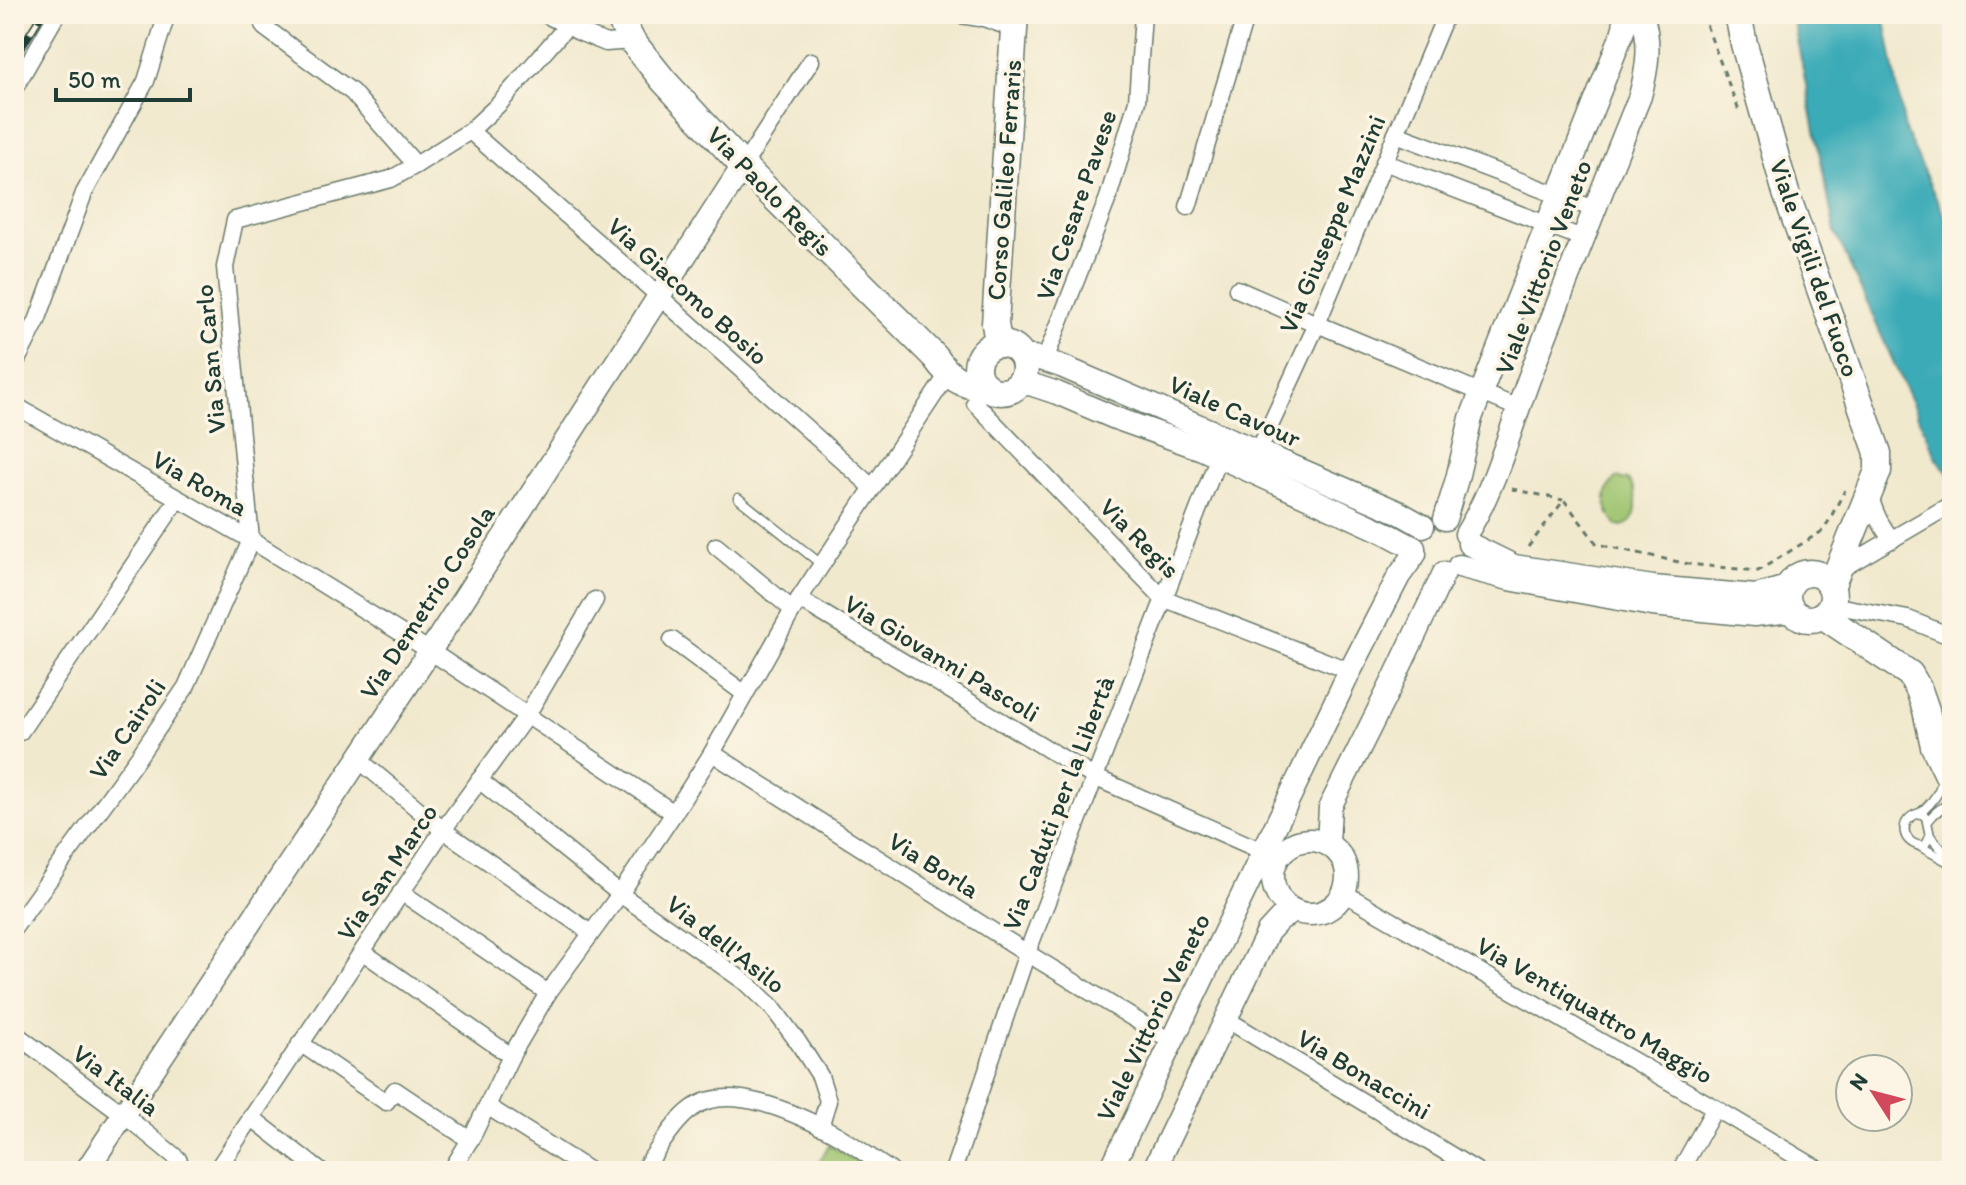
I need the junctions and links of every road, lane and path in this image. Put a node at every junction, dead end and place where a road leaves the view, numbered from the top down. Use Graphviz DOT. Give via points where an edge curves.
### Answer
graph roads {
  1 [pos="57,14"];
  2 [pos="167,14"];
  3 [pos="260,14"];
  4 [pos="617,14"];
  5 [pos="954,14"];
  6 [pos="972,14"];
  7 [pos="1143,14"];
  8 [pos="1246,14"];
  9 [pos="1446,14"];
  10 [pos="1623,14"];
  11 [pos="1642,14"];
  12 [pos="1702,14"];
  13 [pos="1738,14"];
  14 [pos="555,18"];
  15 [pos="983,22"];
  16 [pos="1014,23"];
  17 [pos="632,41"];
  18 [pos="811,61"];
  19 [pos="14,89"];
  20 [pos="1741,117"];
  21 [pos="470,131"];
  22 [pos="1396,134"];
  23 [pos="1384,162"];
  24 [pos="416,165"];
  25 [pos="743,166"];
  26 [pos="1558,195"];
  27 [pos="1188,207"];
  28 [pos="1594,209"];
  29 [pos="1547,225"];
  30 [pos="1582,238"];
  31 [pos="1237,289"];
  32 [pos="659,296"];
  33 [pos="1317,324"];
  34 [pos="1014,353"];
  35 [pos="14,366"];
  36 [pos="942,366"];
  37 [pos="1018,385"];
  38 [pos="1480,393"];
  39 [pos="981,395"];
  40 [pos="14,405"];
  41 [pos="1518,408"];
  42 [pos="1258,452"];
  43 [pos="1219,456"];
  44 [pos="873,488"];
  45 [pos="1858,491"];
  46 [pos="738,498"];
  47 [pos="178,499"];
  48 [pos="1952,504"];
  49 [pos="1858,518"];
  50 [pos="1445,519"];
  51 [pos="1423,526"];
  52 [pos="1888,535"];
  53 [pos="1467,539"];
  54 [pos="251,540"];
  55 [pos="716,546"];
  56 [pos="1415,551"];
  57 [pos="822,565"];
  58 [pos="1514,566"];
  59 [pos="1452,570"];
  60 [pos="1816,594"];
  61 [pos="1163,598"];
  62 [pos="595,600"];
  63 [pos="796,604"];
  64 [pos="1952,637"];
  65 [pos="672,640"];
  66 [pos="430,651"];
  67 [pos="1350,671"];
  68 [pos="745,694"];
  69 [pos="527,715"];
  70 [pos="20,732"];
  71 [pos="712,753"];
  72 [pos="358,759"];
  73 [pos="1947,774"];
  74 [pos="1094,777"];
  75 [pos="479,780"];
  76 [pos="1952,804"];
  77 [pos="674,813"];
  78 [pos="1920,813"];
  79 [pos="1928,821"];
  80 [pos="443,830"];
  81 [pos="1930,836"];
  82 [pos="1328,844"];
  83 [pos="1920,847"];
  84 [pos="1275,856"];
  85 [pos="1952,862"];
  86 [pos="401,892"];
  87 [pos="1344,893"];
  88 [pos="620,894"];
  89 [pos="1295,911"];
  90 [pos="14,928"];
  91 [pos="591,933"];
  92 [pos="363,952"];
  93 [pos="1027,953"];
  94 [pos="548,993"];
  95 [pos="1226,1019"];
  96 [pos="14,1033"];
  97 [pos="1172,1042"];
  98 [pos="300,1043"];
  99 [pos="511,1056"];
  100 [pos="487,1106"];
  101 [pos="1715,1108"];
  102 [pos="123,1114"];
  103 [pos="251,1117"];
  104 [pos="820,1127"];
  105 [pos="470,1140"];
  106 [pos="86,1171"];
  107 [pos="183,1171"];
  108 [pos="216,1171"];
  109 [pos="320,1171"];
  110 [pos="451,1171"];
  111 [pos="590,1171"];
  112 [pos="642,1171"];
  113 [pos="891,1171"];
  114 [pos="953,1171"];
  115 [pos="1110,1171"];
  116 [pos="1154,1171"];
  117 [pos="1477,1171"];
  118 [pos="1680,1171"];
  119 [pos="1821,1171"];
  1 -- 19 [label="street"];
  2 -- 35 [label="street" via="146,81 84,193 37,321"];
  3 -- 24 [label="street" via="264,27 352,92"];
  4 -- 17 [label="main road, Via Paolo Regis"];
  5 -- 15 [label="lane"];
  6 -- 15 [label="lane"];
  7 -- 34 [label="street, Via Cesare Pavese" via="1137,101 1108,198"];
  8 -- 27 [label="street"];
  9 -- 22 [label="street, Via Giuseppe Mazzini"];
  10 -- 26 [label="main road, Viale Vittorio Veneto" via="1622,34"];
  11 -- 28 [label="main road, Viale Vittorio Veneto" via="1649,52 1646,76"];
  12 -- 20 [label="path"];
  13 -- 45 [label="main road, Viale Vigili del Fuoco" via="1786,193 1878,453 1878,471"];
  14 -- 17 [label="street" via="606,43"];
  14 -- 21 [label="street, Via San Carlo" via="499,104"];
  15 -- 16 [label="lane"];
  16 -- 34 [label="main road, Corso Galileo Ferraris" via="995,324 997,336"];
  17 -- 25 [label="main road, Via Paolo Regis"];
  18 -- 25 [label="street, Via Demetrio Cosola"];
  21 -- 24 [label="street, Via San Carlo"];
  21 -- 32 [label="street, Via Giacomo Bosio"];
  22 -- 23 [label="street, Via Giuseppe Mazzini"];
  22 -- 26 [label="street"];
  23 -- 29 [label="street"];
  23 -- 33 [label="street, Via Giuseppe Mazzini"];
  24 -- 54 [label="street, Via San Carlo" via="391,179 235,220 225,267"];
  25 -- 32 [label="main road, Via Demetrio Cosola"];
  25 -- 36 [label="main road, Via Paolo Regis"];
  26 -- 28 [label="street"];
  26 -- 29 [label="main road, Viale Vittorio Veneto"];
  28 -- 30 [label="main road, Viale Vittorio Veneto"];
  29 -- 30 [label="street"];
  29 -- 38 [label="main road, Viale Vittorio Veneto"];
  30 -- 41 [label="main road, Viale Vittorio Veneto"];
  31 -- 33 [label="street"];
  32 -- 44 [label="street, Via Giacomo Bosio"];
  32 -- 66 [label="main road, Via Demetrio Cosola"];
  33 -- 38 [label="street"];
  33 -- 42 [label="street, Via Giuseppe Mazzini"];
  34 -- 36 [label="main road" via="954,359"];
  34 -- 37 [label="main road" via="1025,372"];
  34 -- 39 [label="main road" via="980,357"];
  34 -- 42 [label="main road, Viale Cavour"];
  36 -- 39 [label="main road"];
  36 -- 44 [label="street"];
  37 -- 39 [label="main road"];
  37 -- 43 [label="main road, Viale Cavour" via="1057,393"];
  38 -- 41 [label="street"];
  38 -- 50 [label="main road, Viale Vittorio Veneto"];
  39 -- 61 [label="street, Via Regis"];
  40 -- 47 [label="street, Via Roma"];
  41 -- 53 [label="main road, Viale Vittorio Veneto"];
  42 -- 51 [label="main road, Viale Cavour"];
  43 -- 56 [label="main road, Viale Cavour"];
  43 -- 61 [label="street, Via Caduti per la Libertà"];
  44 -- 57 [label="street"];
  45 -- 49 [label="main road, Viale Vigili del Fuoco"];
  45 -- 52 [label="street"];
  45 -- 58 [label="path" via="1824,530 1758,571 1688,564 1597,544 1564,500"];
  46 -- 57 [label="lane"];
  47 -- 54 [label="street, Via Roma"];
  47 -- 70 [label="street"];
  48 -- 52 [label="street"];
  49 -- 52 [label="street" via="1874,522"];
  49 -- 60 [label="main road, Viale Vigili del Fuoco"];
  50 -- 51 [label="main road"];
  50 -- 53 [label="main road" via="1461,527"];
  51 -- 56 [label="main road"];
  52 -- 60 [label="street"];
  53 -- 58 [label="main road"];
  53 -- 59 [label="main road" via="1465,560"];
  54 -- 66 [label="street, Via Roma"];
  54 -- 90 [label="street, Via Cairoli" via="186,687"];
  55 -- 63 [label="street, Via Giovanni Pascoli"];
  56 -- 59 [label="main road" via="1426,568"];
  56 -- 67 [label="main road"];
  57 -- 63 [label="street"];
  58 -- 60 [label="main road" via="1653,587 1756,596"];
  59 -- 60 [label="main road" via="1652,605 1754,615"];
  59 -- 82 [label="main road" via="1330,807"];
  60 -- 64 [label="street"];
  60 -- 73 [label="main road" via="1910,674"];
  61 -- 67 [label="street, Via Regis"];
  61 -- 74 [label="street, Via Caduti per la Libertà"];
  62 -- 69 [label="street, Via San Marco"];
  63 -- 68 [label="street"];
  63 -- 74 [label="street, Via Giovanni Pascoli"];
  65 -- 68 [label="street"];
  66 -- 69 [label="street"];
  66 -- 72 [label="main road, Via Demetrio Cosola"];
  67 -- 84 [label="main road" via="1274,828"];
  68 -- 71 [label="street"];
  69 -- 75 [label="street, Via San Marco"];
  69 -- 77 [label="street"];
  71 -- 77 [label="street"];
  71 -- 93 [label="street, Via Borla"];
  72 -- 80 [label="street"];
  72 -- 102 [label="main road, Via Demetrio Cosola"];
  73 -- 78 [label="lane"];
  74 -- 84 [label="street, Via Giovanni Pascoli"];
  74 -- 93 [label="street, Via Caduti per la Libertà"];
  75 -- 80 [label="street, Via San Marco"];
  75 -- 88 [label="street, Via dell'Asilo"];
  76 -- 79 [label="lane"];
  77 -- 88 [label="street"];
  78 -- 79 [label="lane"];
  78 -- 83 [label="lane" via="1904,826 1909,841"];
  79 -- 81 [label="lane"];
  80 -- 86 [label="street, Via San Marco"];
  80 -- 91 [label="street"];
  81 -- 83 [label="lane"];
  81 -- 85 [label="lane"];
  82 -- 84 [label="main road" via="1300,841"];
  82 -- 87 [label="main road" via="1344,860"];
  83 -- 85 [label="lane"];
  84 -- 89 [label="main road" via="1276,892"];
  84 -- 97 [label="main road, Viale Vittorio Veneto" via="1246,887"];
  86 -- 92 [label="street, Via San Marco"];
  86 -- 94 [label="street"];
  87 -- 89 [label="main road" via="1329,909"];
  87 -- 101 [label="street, Via Ventiquattro Maggio"];
  88 -- 91 [label="street"];
  88 -- 104 [label="street, Via dell'Asilo" via="748,984 772,1007 820,1076 828,1101"];
  89 -- 95 [label="main road" via="1268,932"];
  91 -- 94 [label="street"];
  92 -- 98 [label="street, Via San Marco"];
  92 -- 99 [label="street"];
  93 -- 97 [label="street, Via Borla"];
  93 -- 114 [label="street, Via Caduti per la Libertà"];
  94 -- 99 [label="street"];
  95 -- 116 [label="main road"];
  95 -- 117 [label="street, Via Bonaccini"];
  96 -- 102 [label="street, Via Italia"];
  97 -- 115 [label="main road, Viale Vittorio Veneto"];
  98 -- 103 [label="street, Via San Marco"];
  98 -- 105 [label="street" via="386,1102 395,1090"];
  99 -- 100 [label="street"];
  100 -- 105 [label="street"];
  100 -- 111 [label="street"];
  101 -- 118 [label="street"];
  101 -- 119 [label="street, Via Ventiquattro Maggio"];
  102 -- 106 [label="main road, Via Demetrio Cosola"];
  102 -- 107 [label="street, Via Italia" via="178,1159"];
  103 -- 108 [label="street, Via San Marco"];
  103 -- 109 [label="street"];
  104 -- 112 [label="street" via="769,1105 710,1100 680,1119"];
  104 -- 113 [label="street"];
  105 -- 110 [label="street"];
}
